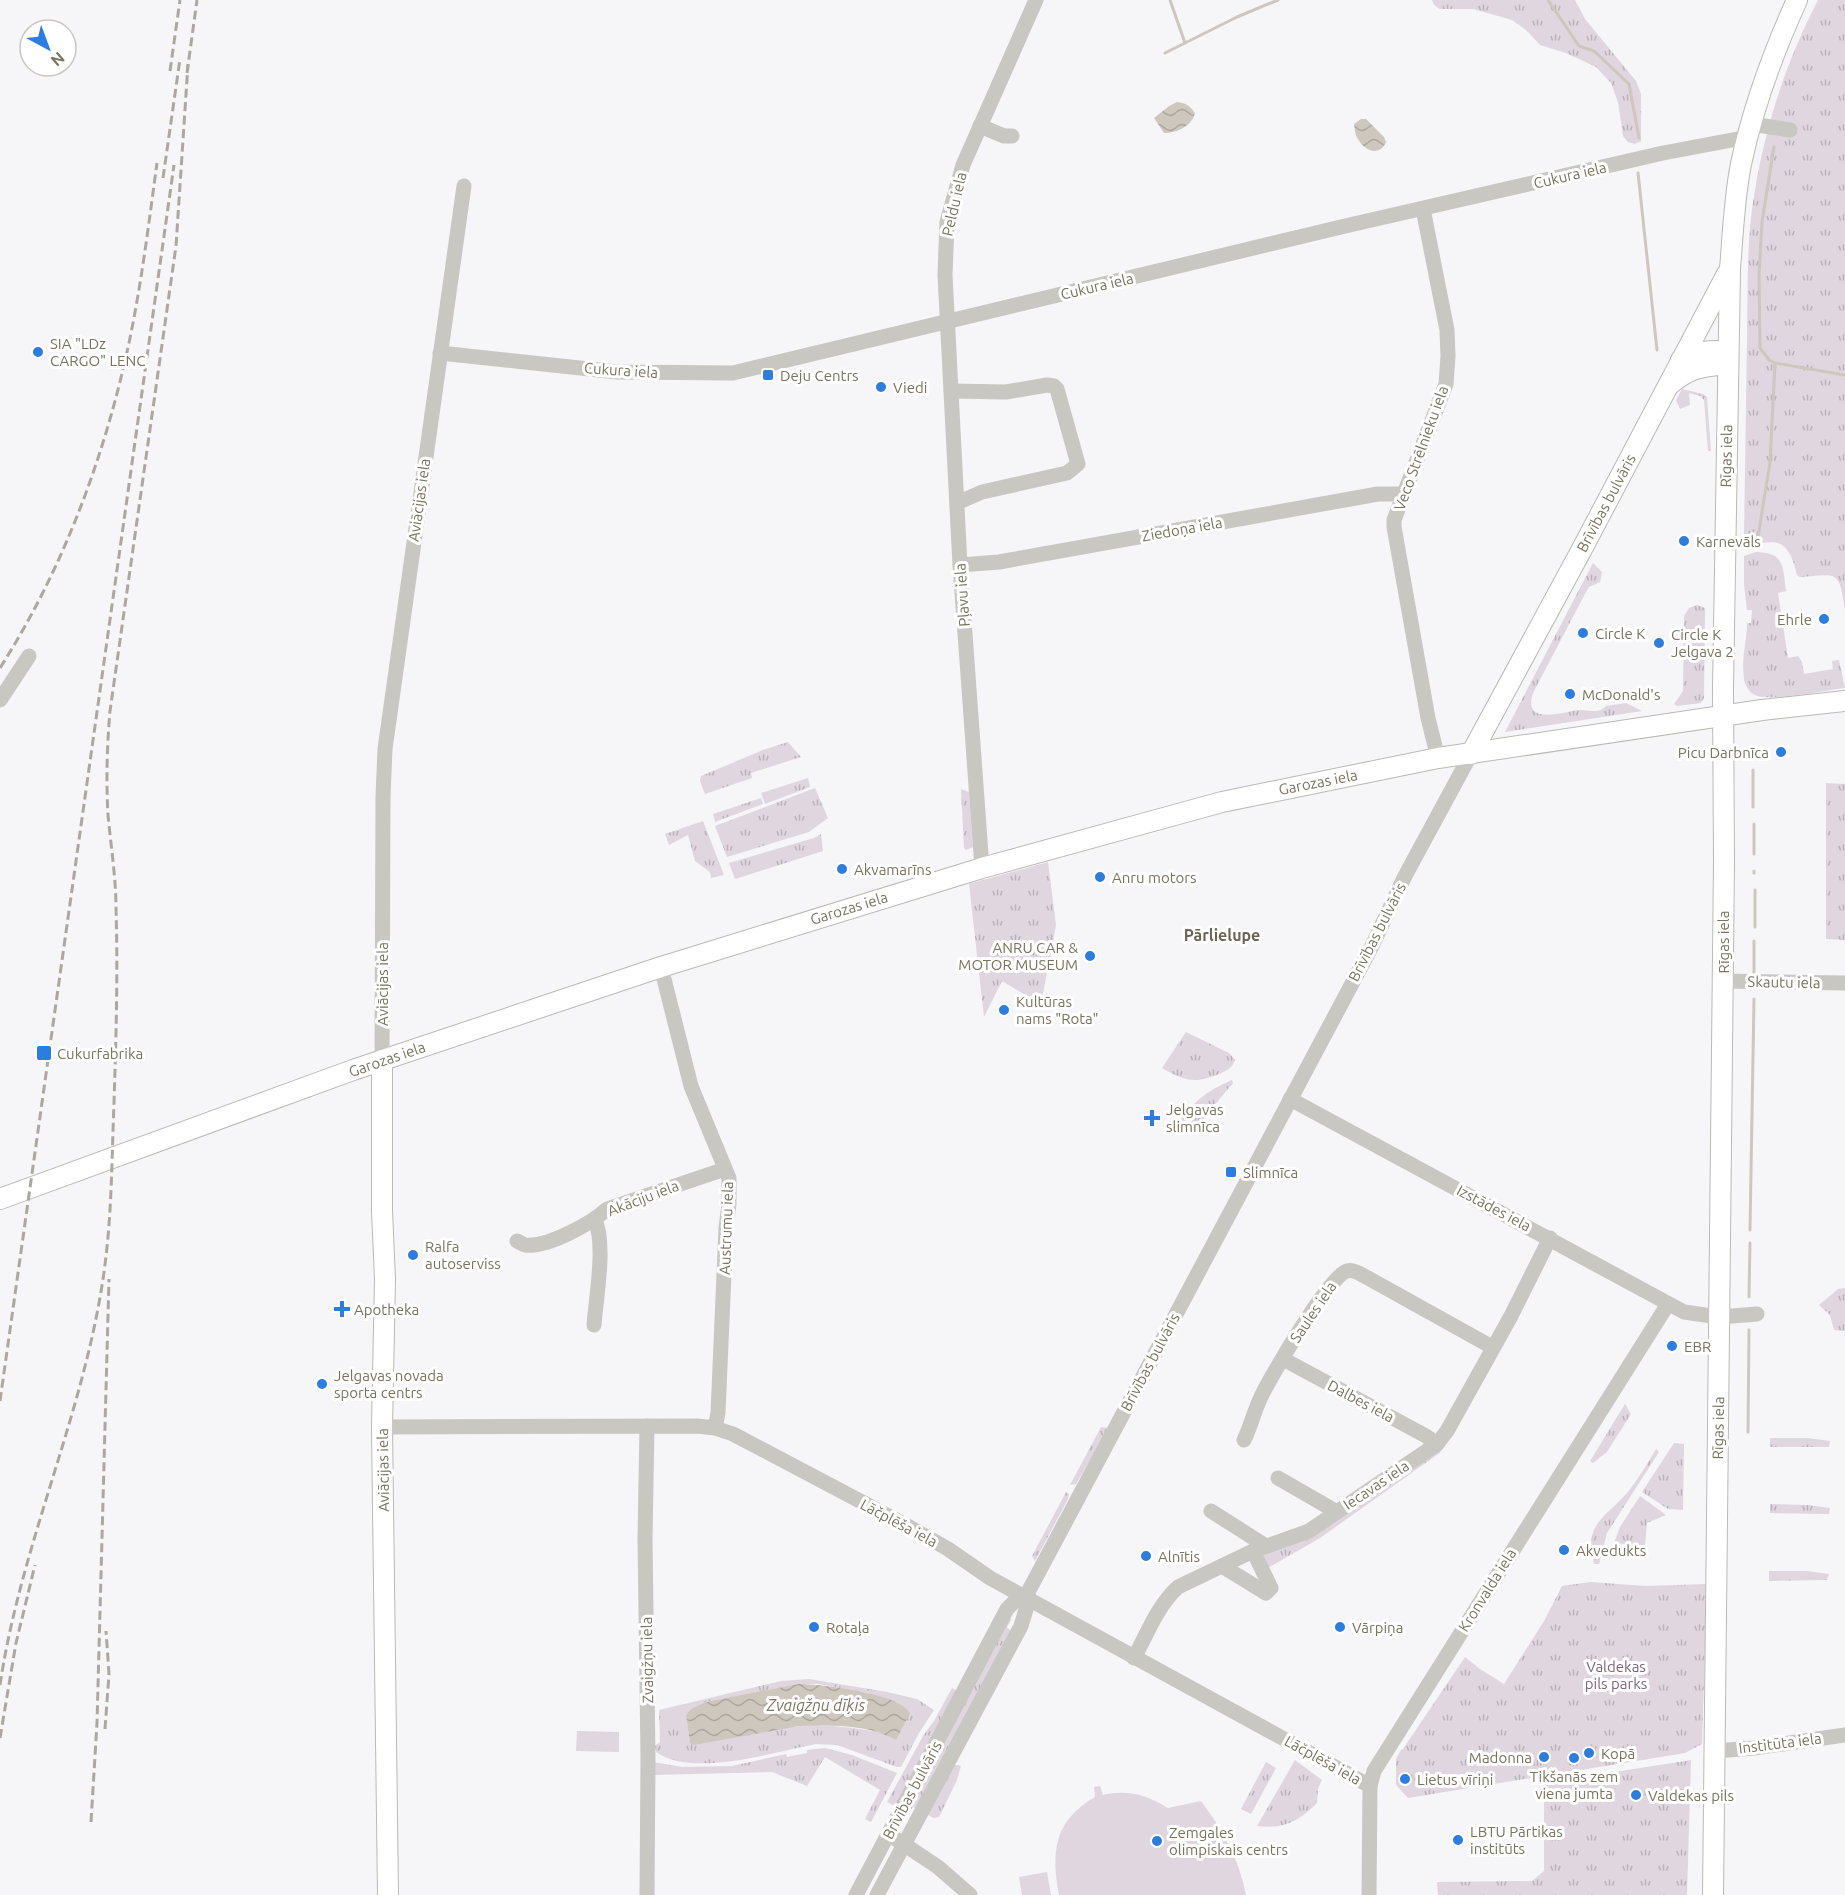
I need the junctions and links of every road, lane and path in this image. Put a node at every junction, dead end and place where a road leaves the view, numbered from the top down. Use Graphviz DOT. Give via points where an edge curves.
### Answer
graph roads {
  1 [pos="1036,0"];
  2 [pos="1797,0"];
  3 [pos="980,126"];
  4 [pos="1749,130"];
  5 [pos="1790,130"];
  6 [pos="1012,136"];
  7 [pos="464,186"];
  8 [pos="1423,209"];
  9 [pos="1730,269"];
  10 [pos="947,321"];
  11 [pos="440,353"];
  12 [pos="1727,357"];
  13 [pos="1681,360"];
  14 [pos="1667,387"];
  15 [pos="951,391"];
  16 [pos="1405,494"];
  17 [pos="957,503"];
  18 [pos="960,565"];
  19 [pos="28,656"];
  20 [pos="0,700"];
  21 [pos="1845,701"];
  22 [pos="1725,716"];
  23 [pos="1471,754"];
  24 [pos="1438,758"];
  25 [pos="982,868"];
  26 [pos="661,967"];
  27 [pos="1723,981"];
  28 [pos="1845,982"];
  29 [pos="382,1060"];
  30 [pos="1290,1099"];
  31 [pos="725,1169"];
  32 [pos="0,1199"];
  33 [pos="595,1220"];
  34 [pos="1550,1238"];
  35 [pos="517,1241"];
  36 [pos="1668,1304"];
  37 [pos="1757,1314"];
  38 [pos="1719,1317"];
  39 [pos="594,1325"];
  40 [pos="1492,1347"];
  41 [pos="1283,1359"];
  42 [pos="647,1426"];
  43 [pos="382,1427"];
  44 [pos="715,1428"];
  45 [pos="1244,1440"];
  46 [pos="1437,1444"];
  47 [pos="1278,1478"];
  48 [pos="1211,1510"];
  49 [pos="1337,1512"];
  50 [pos="1259,1549"];
  51 [pos="1222,1566"];
  52 [pos="1026,1596"];
  53 [pos="1134,1658"];
  54 [pos="1845,1735"];
  55 [pos="1715,1751"];
  56 [pos="1370,1786"];
  57 [pos="888,1835"];
  58 [pos="904,1844"];
  59 [pos="388,1895"];
  60 [pos="647,1895"];
  61 [pos="856,1895"];
  62 [pos="877,1895"];
  63 [pos="970,1895"];
  64 [pos="1369,1895"];
  65 [pos="1713,1895"];
  1 -- 3 [label="street, Peldu iela"];
  2 -- 4 [label="main road, Rīgas iela" via="1769,65"];
  3 -- 6 [label="street"];
  3 -- 10 [label="street, Peldu iela" via="963,165 946,222"];
  4 -- 5 [label="street, Cukura iela"];
  4 -- 8 [label="street, Cukura iela"];
  4 -- 9 [label="main road, Rīgas iela" via="1734,210"];
  7 -- 11 [label="street, Aviācijas iela"];
  8 -- 10 [label="street, Cukura iela"];
  8 -- 16 [label="street, Veco Strēlnieku iela" via="1445,313 1448,356 1446,384"];
  9 -- 12 [label="main road, Rīgas iela"];
  9 -- 13 [label="main road, Brīvības bulvāris"];
  10 -- 11 [label="street, Cukura iela" via="733,373 617,372"];
  10 -- 15 [label="street, Pļavu iela"];
  11 -- 29 [label="street, Aviācijas iela" via="385,749"];
  12 -- 13 [label="main road" via="1704,351"];
  12 -- 14 [label="main road" via="1685,372"];
  12 -- 22 [label="main road, Rīgas iela"];
  13 -- 14 [label="main road, Brīvības bulvāris"];
  14 -- 23 [label="main road, Brīvības bulvāris"];
  15 -- 17 [label="street, Pļavu iela"];
  15 -- 17 [label="street" via="1006,392 1054,386 1078,464 1067,473 982,492"];
  16 -- 18 [label="street, Ziedoņa iela" via="1378,494 999,562"];
  16 -- 24 [label="street, Veco Strēlnieku iela" via="1394,520 1394,536"];
  17 -- 18 [label="street, Pļavu iela"];
  18 -- 25 [label="street, Pļavu iela"];
  19 -- 20 [label="street"];
  21 -- 22 [label="main road, Garozas iela"];
  22 -- 23 [label="main road, Garozas iela"];
  22 -- 27 [label="main road, Rīgas iela"];
  23 -- 24 [label="main road, Garozas iela"];
  23 -- 30 [label="street, Brīvības bulvāris"];
  24 -- 25 [label="main road, Garozas iela" via="1222,802"];
  25 -- 26 [label="main road, Garozas iela"];
  26 -- 29 [label="main road, Garozas iela"];
  26 -- 31 [label="street, Austrumu iela" via="691,1086"];
  27 -- 28 [label="street, Skautu iela"];
  27 -- 38 [label="main road, Rīgas iela"];
  29 -- 32 [label="main road, Garozas iela"];
  29 -- 43 [label="main road, Aviācijas iela"];
  30 -- 34 [label="street, Izstādes iela"];
  30 -- 52 [label="street, Brīvības bulvāris"];
  31 -- 33 [label="street, Akāciju iela" via="607,1209"];
  31 -- 44 [label="street, Austrumu iela" via="729,1204"];
  33 -- 35 [label="street" via="543,1242 525,1245"];
  33 -- 39 [label="street, Akāciju iela" via="600,1246"];
  34 -- 36 [label="street, Izstādes iela"];
  34 -- 40 [label="street, Iecavas iela"];
  36 -- 38 [label="street, Izstādes iela"];
  36 -- 56 [label="street, Kronvalda iela" via="1379,1762"];
  37 -- 38 [label="street, Izstādes iela"];
  38 -- 55 [label="main road, Rīgas iela"];
  40 -- 41 [label="street, Saules iela" via="1368,1278 1346,1271 1331,1283"];
  40 -- 46 [label="street, Iecavas iela"];
  41 -- 45 [label="street, Saules iela" via="1261,1397"];
  41 -- 46 [label="street, Dalbes iela"];
  42 -- 43 [label="street, Lāčplēša iela"];
  42 -- 44 [label="street, Lāčplēša iela"];
  42 -- 60 [label="street, Zvaigžņu iela"];
  43 -- 59 [label="main road, Aviācijas iela"];
  44 -- 52 [label="street, Lāčplēša iela" via="753,1444 911,1528"];
  46 -- 49 [label="street, Iecavas iela"];
  47 -- 49 [label="street"];
  48 -- 50 [label="street"];
  49 -- 50 [label="street, Iecavas iela" via="1309,1531"];
  50 -- 51 [label="street, Iecavas iela"];
  50 -- 51 [label="street" via="1271,1588 1266,1593"];
  51 -- 53 [label="street, Iecavas iela" via="1189,1580 1169,1594"];
  52 -- 53 [label="street, Lāčplēša iela"];
  52 -- 57 [label="street, Brīvības bulvāris" via="1008,1609"];
  52 -- 58 [label="street, Brīvības bulvāris" via="1021,1626"];
  53 -- 56 [label="street, Lāčplēša iela"];
  54 -- 55 [label="street, Institūta iela"];
  55 -- 65 [label="main road, Rīgas iela"];
  56 -- 64 [label="street, Kronvalda iela"];
  57 -- 58 [label="street"];
  57 -- 61 [label="street, Brīvības bulvāris"];
  58 -- 62 [label="street, Brīvības bulvāris"];
  58 -- 63 [label="street"];
}
